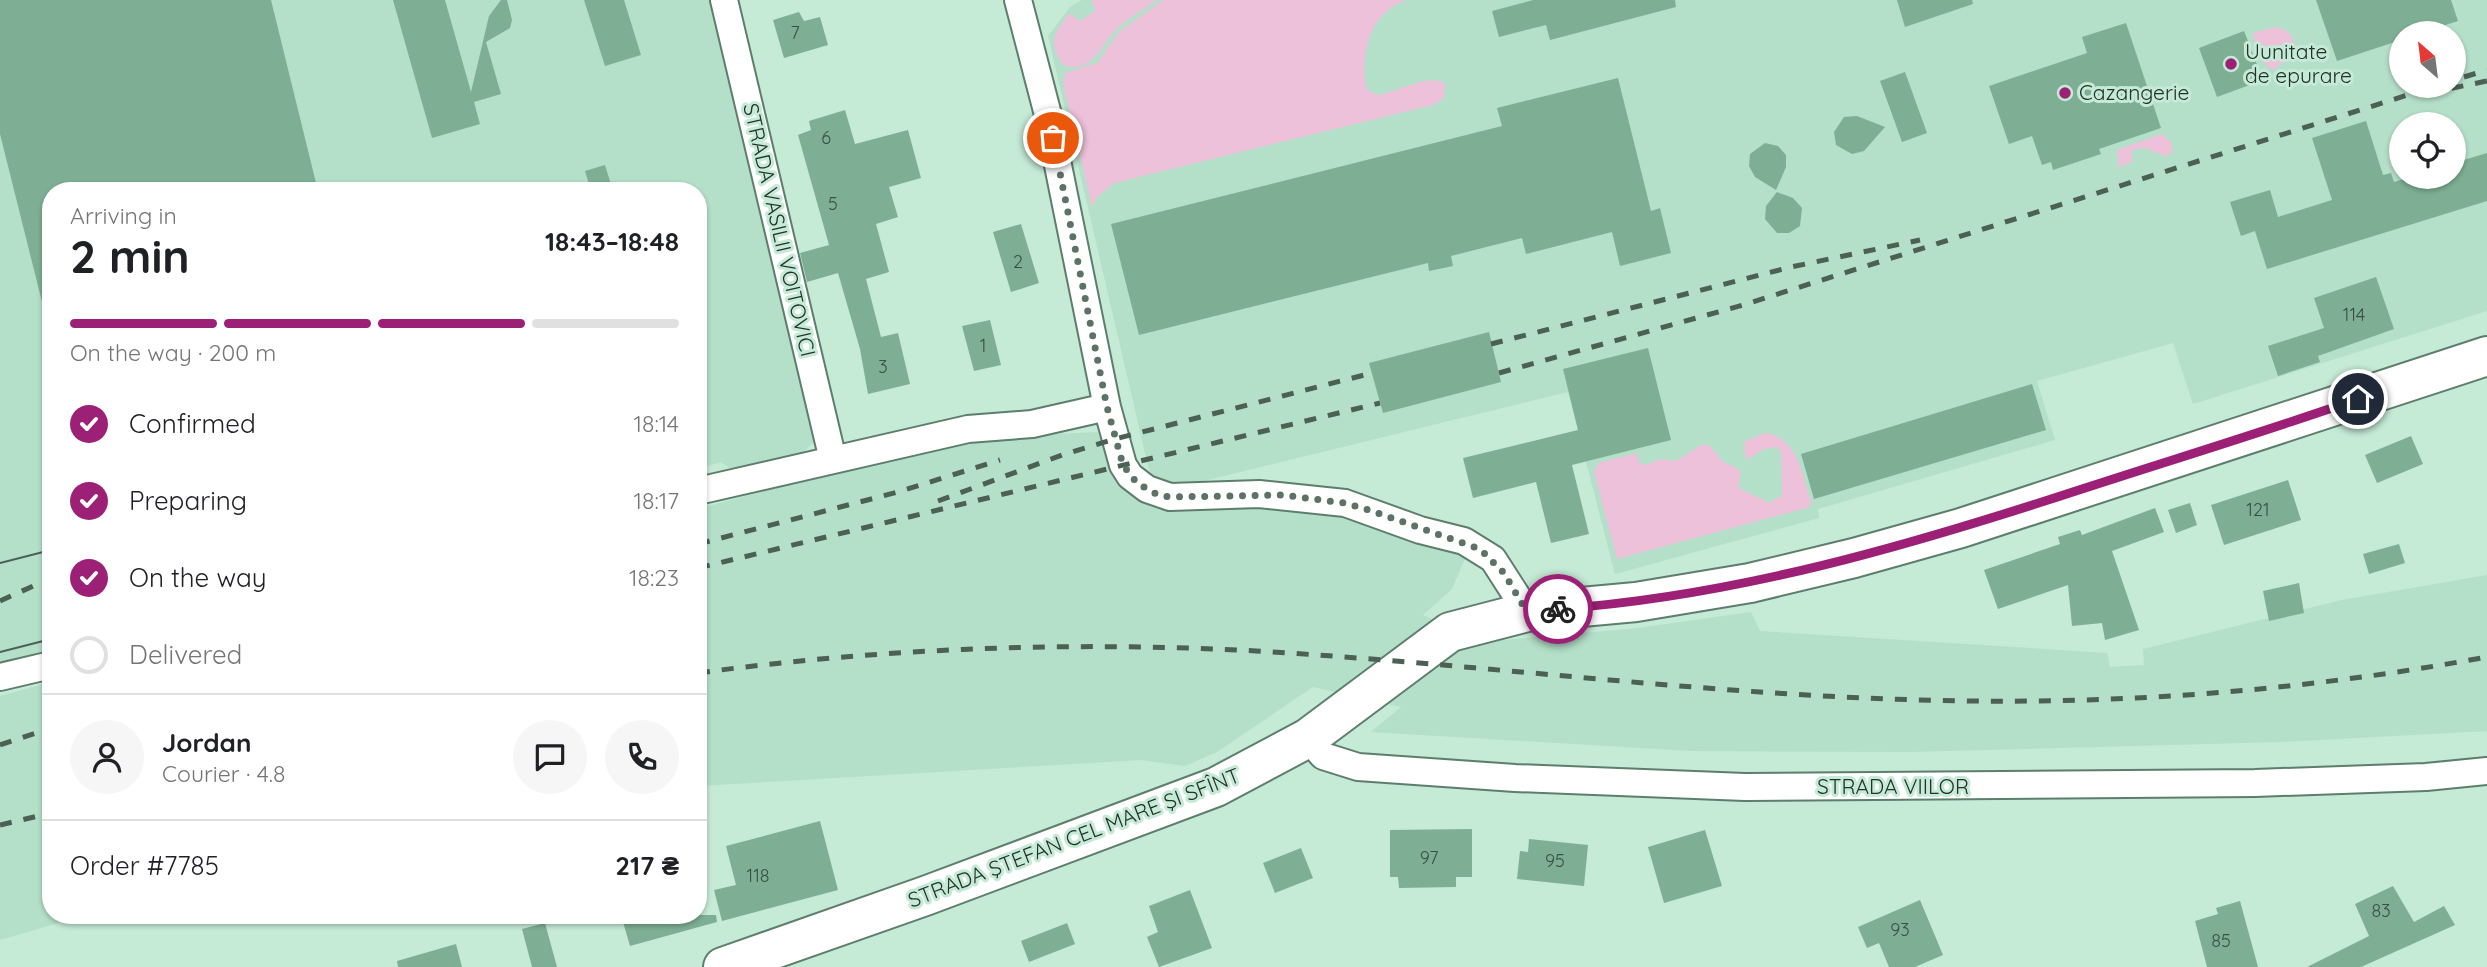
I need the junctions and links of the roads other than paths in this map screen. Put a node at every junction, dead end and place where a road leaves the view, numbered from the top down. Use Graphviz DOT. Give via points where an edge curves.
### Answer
graph roads {
  1 [pos="724,0"];
  2 [pos="1018,0"];
  3 [pos="2487,356"];
  4 [pos="1107,407"];
  5 [pos="833,460"];
  6 [pos="707,489"];
  7 [pos="1527,612"];
  8 [pos="42,667"];
  9 [pos="0,677"];
  10 [pos="1308,738"];
  11 [pos="2487,771"];
  12 [pos="723,967"];
  1 -- 5 [label="street, STRADA VASILII VOITOVICI"];
  2 -- 4 [label="street" via="1047,111"];
  3 -- 7 [label="main road, STRADA ŞTEFAN CEL MARE ŞI SFÎNT" via="2000,516 1854,558 1750,583 1650,600"];
  4 -- 5 [label="street" via="1032,424 968,429"];
  4 -- 7 [label="street" via="1123,465 1130,477 1158,495 1282,495 1369,510 1480,549 1504,573"];
  5 -- 6 [label="street"];
  7 -- 10 [label="main road, STRADA ŞTEFAN CEL MARE ŞI SFÎNT" via="1450,632"];
  8 -- 9 [label="street"];
  10 -- 11 [label="street, STRADA VIILOR" via="1323,756 1358,767 1640,784 1925,788 2255,783"];
  10 -- 12 [label="main road, STRADA ŞTEFAN CEL MARE ŞI SFÎNT" via="1260,766 1158,811"];
}
